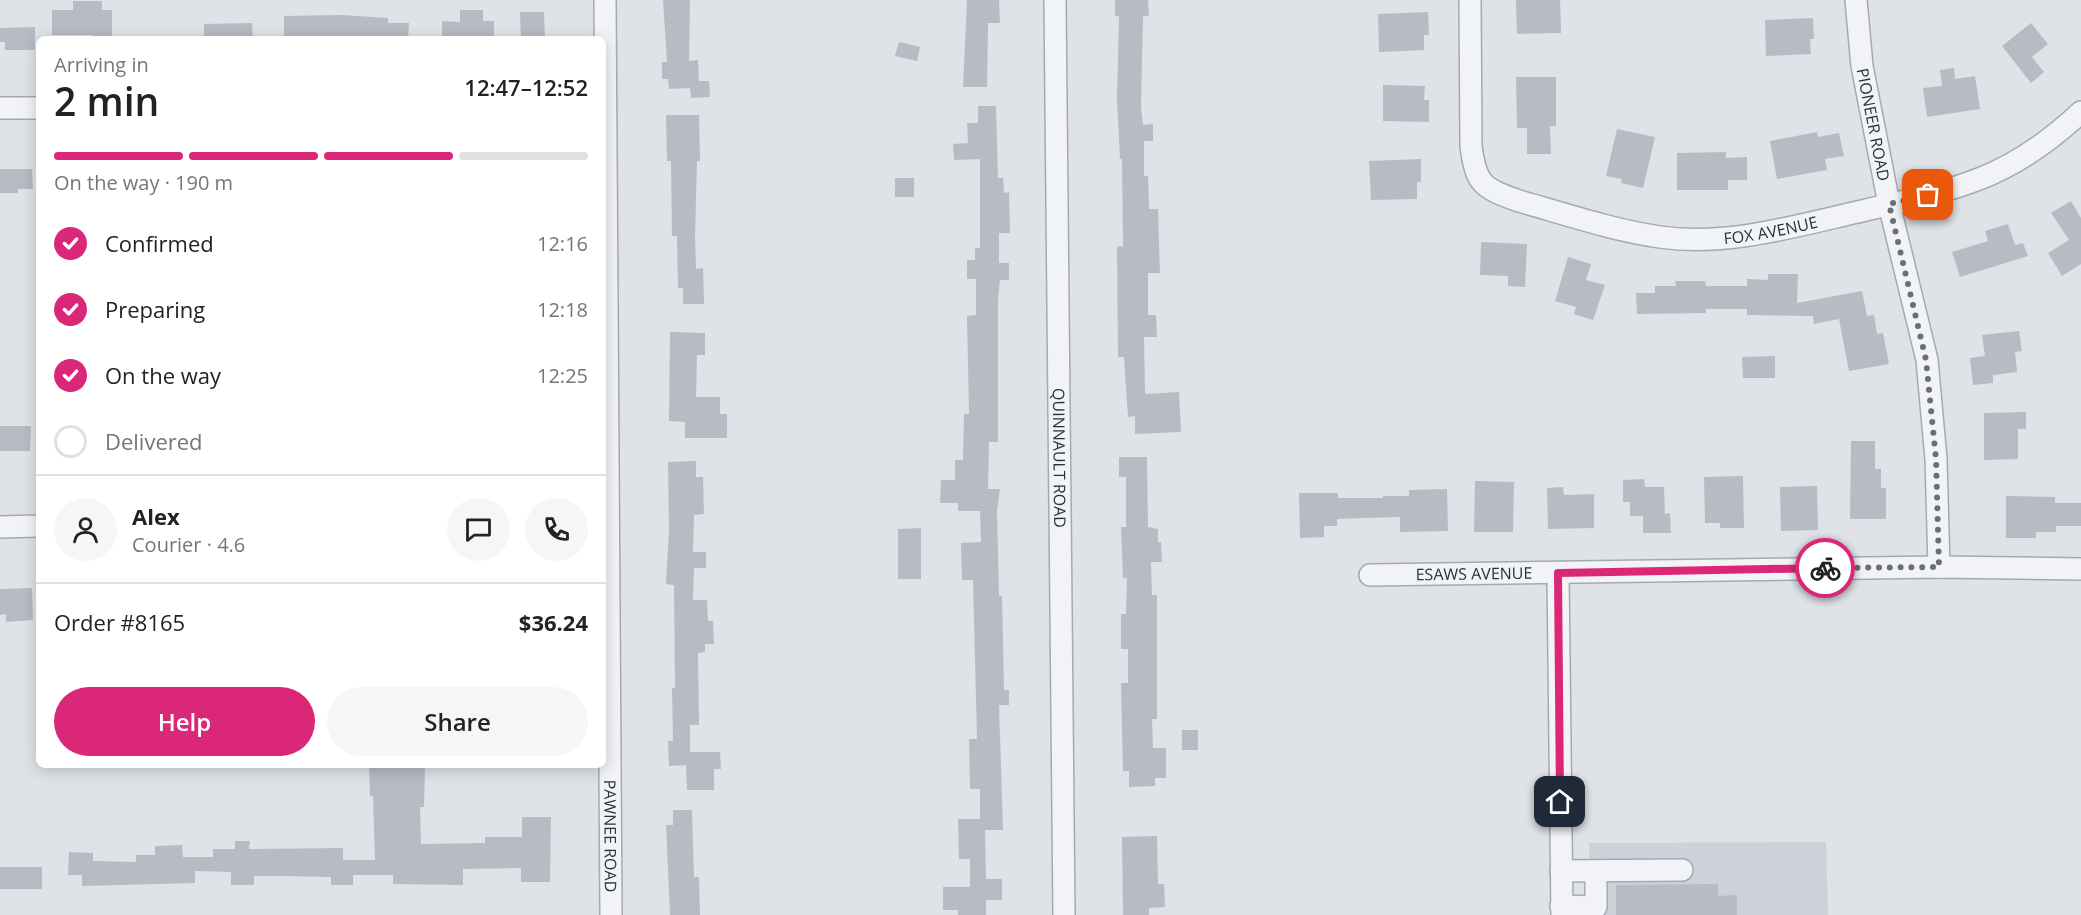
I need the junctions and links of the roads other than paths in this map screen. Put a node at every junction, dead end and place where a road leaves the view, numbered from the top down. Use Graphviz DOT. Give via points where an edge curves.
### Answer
graph roads {
  1 [pos="605,0"];
  2 [pos="1054,0"];
  3 [pos="1470,0"];
  4 [pos="1856,0"];
  5 [pos="605,36"];
  6 [pos="0,108"];
  7 [pos="36,108"];
  8 [pos="2081,112"];
  9 [pos="1889,204"];
  10 [pos="0,526"];
  11 [pos="36,526"];
  12 [pos="1939,567"];
  13 [pos="2081,569"];
  14 [pos="1558,573"];
  15 [pos="1370,575"];
  16 [pos="606,586"];
  17 [pos="1682,870"];
  18 [pos="1561,871"];
  19 [pos="1596,872"];
  20 [pos="1562,910"];
  21 [pos="611,915"];
  22 [pos="1064,915"];
  1 -- 5 [label="street, PAWNEE ROAD"];
  2 -- 22 [label="street, QUINNAULT ROAD"];
  3 -- 9 [label="street, FOX AVENUE" via="1470,146 1480,182 1498,193 1607,225 1660,237 1699,239 1787,229"];
  4 -- 9 [label="street, PIONEER ROAD" via="1862,66"];
  6 -- 7 [label="street"];
  8 -- 9 [label="street, FOX AVENUE" via="2054,137 1981,178"];
  9 -- 12 [label="street, PIONEER ROAD" via="1926,360 1936,459"];
  10 -- 11 [label="street"];
  12 -- 13 [label="street, ESAWS AVENUE"];
  12 -- 14 [label="street, ESAWS AVENUE"];
  14 -- 15 [label="street, ESAWS AVENUE"];
  14 -- 18 [label="street"];
  16 -- 21 [label="street, PAWNEE ROAD"];
  17 -- 19 [label="street"];
  18 -- 19 [label="street"];
  18 -- 20 [label="street"];
  19 -- 20 [label="street" via="1596,907"];
}
